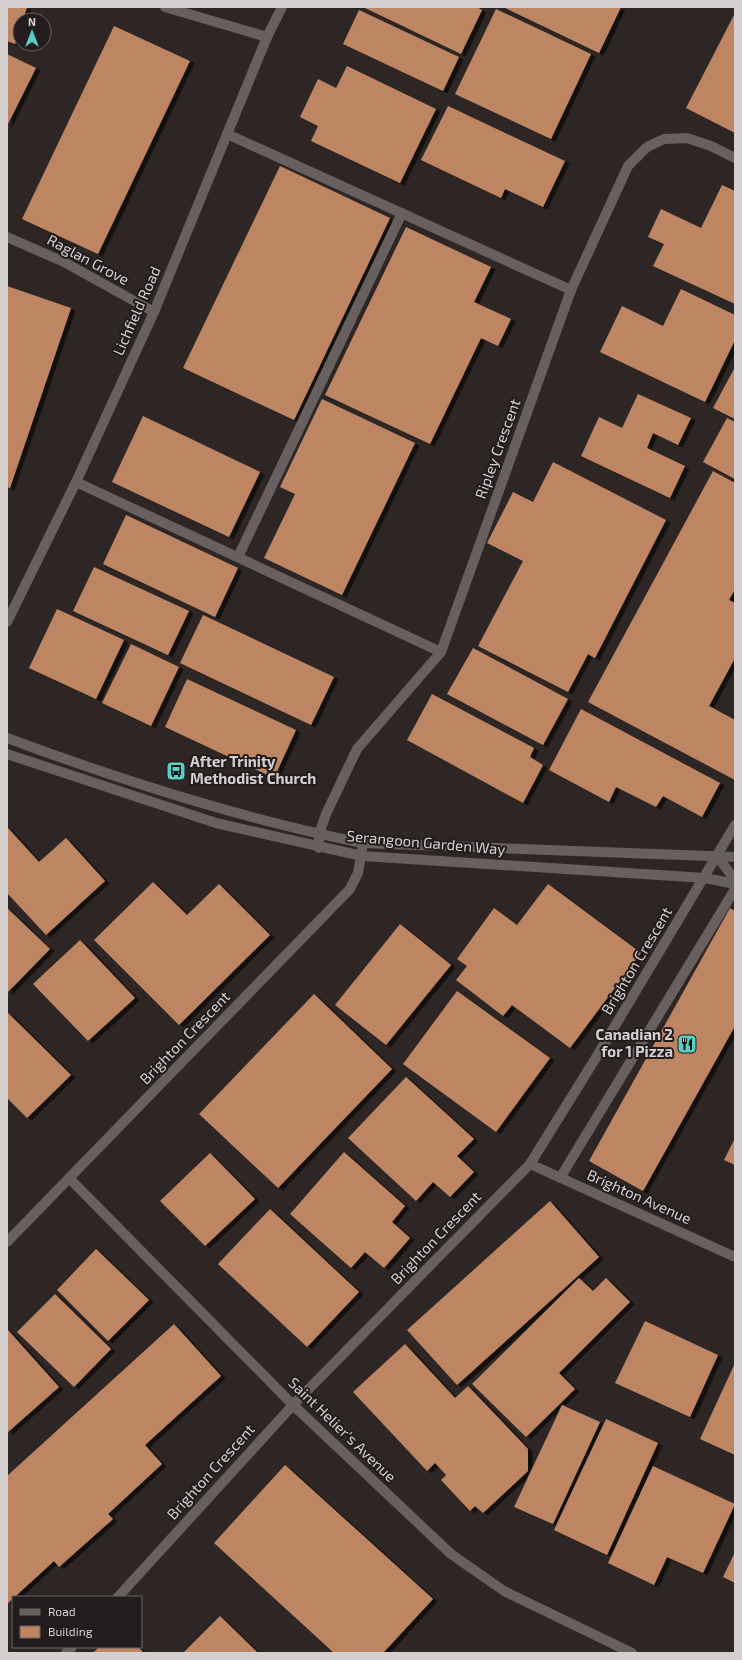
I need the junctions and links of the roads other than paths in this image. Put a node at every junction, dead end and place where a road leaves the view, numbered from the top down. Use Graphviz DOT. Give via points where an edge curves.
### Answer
graph roads {
  1 [pos="165,7"];
  2 [pos="282,7"];
  3 [pos="267,37"];
  4 [pos="227,134"];
  5 [pos="735,158"];
  6 [pos="402,213"];
  7 [pos="7,237"];
  8 [pos="571,290"];
  9 [pos="154,312"];
  10 [pos="76,482"];
  11 [pos="238,557"];
  12 [pos="7,622"];
  13 [pos="441,652"];
  14 [pos="7,738"];
  15 [pos="7,754"];
  16 [pos="735,825"];
  17 [pos="319,834"];
  18 [pos="363,843"];
  19 [pos="319,848"];
  20 [pos="362,856"];
  21 [pos="717,856"];
  22 [pos="735,857"];
  23 [pos="705,878"];
  24 [pos="735,880"];
  25 [pos="735,884"];
  26 [pos="735,889"];
  27 [pos="530,1164"];
  28 [pos="69,1178"];
  29 [pos="560,1178"];
  30 [pos="7,1242"];
  31 [pos="735,1257"];
  32 [pos="293,1405"];
  33 [pos="119,1596"];
  34 [pos="632,1653"];
  1 -- 3 [label="street"];
  2 -- 3 [label="street, Lichfield Road"];
  3 -- 4 [label="street, Lichfield Road"];
  4 -- 6 [label="street"];
  4 -- 9 [label="street, Lichfield Road"];
  5 -- 8 [label="street, Ripley Crescent" via="687,138 664,139 647,147 628,166"];
  6 -- 8 [label="street"];
  6 -- 11 [label="street"];
  7 -- 9 [label="street, Raglan Grove" via="64,262"];
  8 -- 13 [label="street, Ripley Crescent"];
  9 -- 10 [label="street, Lichfield Road"];
  10 -- 11 [label="street"];
  10 -- 12 [label="street, Lichfield Road"];
  11 -- 13 [label="street"];
  13 -- 17 [label="street, Ripley Crescent" via="357,749"];
  14 -- 17 [label="street, Serangoon Garden Way" via="175,795"];
  15 -- 19 [label="street, Serangoon Garden Way" via="216,823"];
  16 -- 21 [label="street"];
  17 -- 18 [label="street, Serangoon Garden Way"];
  17 -- 19 [label="street"];
  18 -- 20 [label="street, Brighton Crescent"];
  18 -- 21 [label="street, Serangoon Garden Way"];
  19 -- 20 [label="street, Serangoon Garden Way"];
  20 -- 23 [label="street, Serangoon Garden Way"];
  20 -- 28 [label="street, Brighton Crescent" via="358,873 350,889"];
  21 -- 22 [label="street, Serangoon Garden Way"];
  21 -- 23 [label="street, Brighton Crescent"];
  21 -- 24 [label="street"];
  23 -- 25 [label="street, Serangoon Garden Way"];
  23 -- 27 [label="street, Brighton Crescent"];
  26 -- 29 [label="street"];
  27 -- 29 [label="street, Brighton Avenue"];
  27 -- 32 [label="street, Brighton Crescent"];
  28 -- 30 [label="street, Brighton Crescent"];
  28 -- 32 [label="street, Saint Helier's Avenue"];
  29 -- 31 [label="street, Brighton Avenue"];
  32 -- 33 [label="street, Brighton Crescent"];
  32 -- 34 [label="street, Saint Helier's Avenue" via="451,1554 504,1591"];
}
